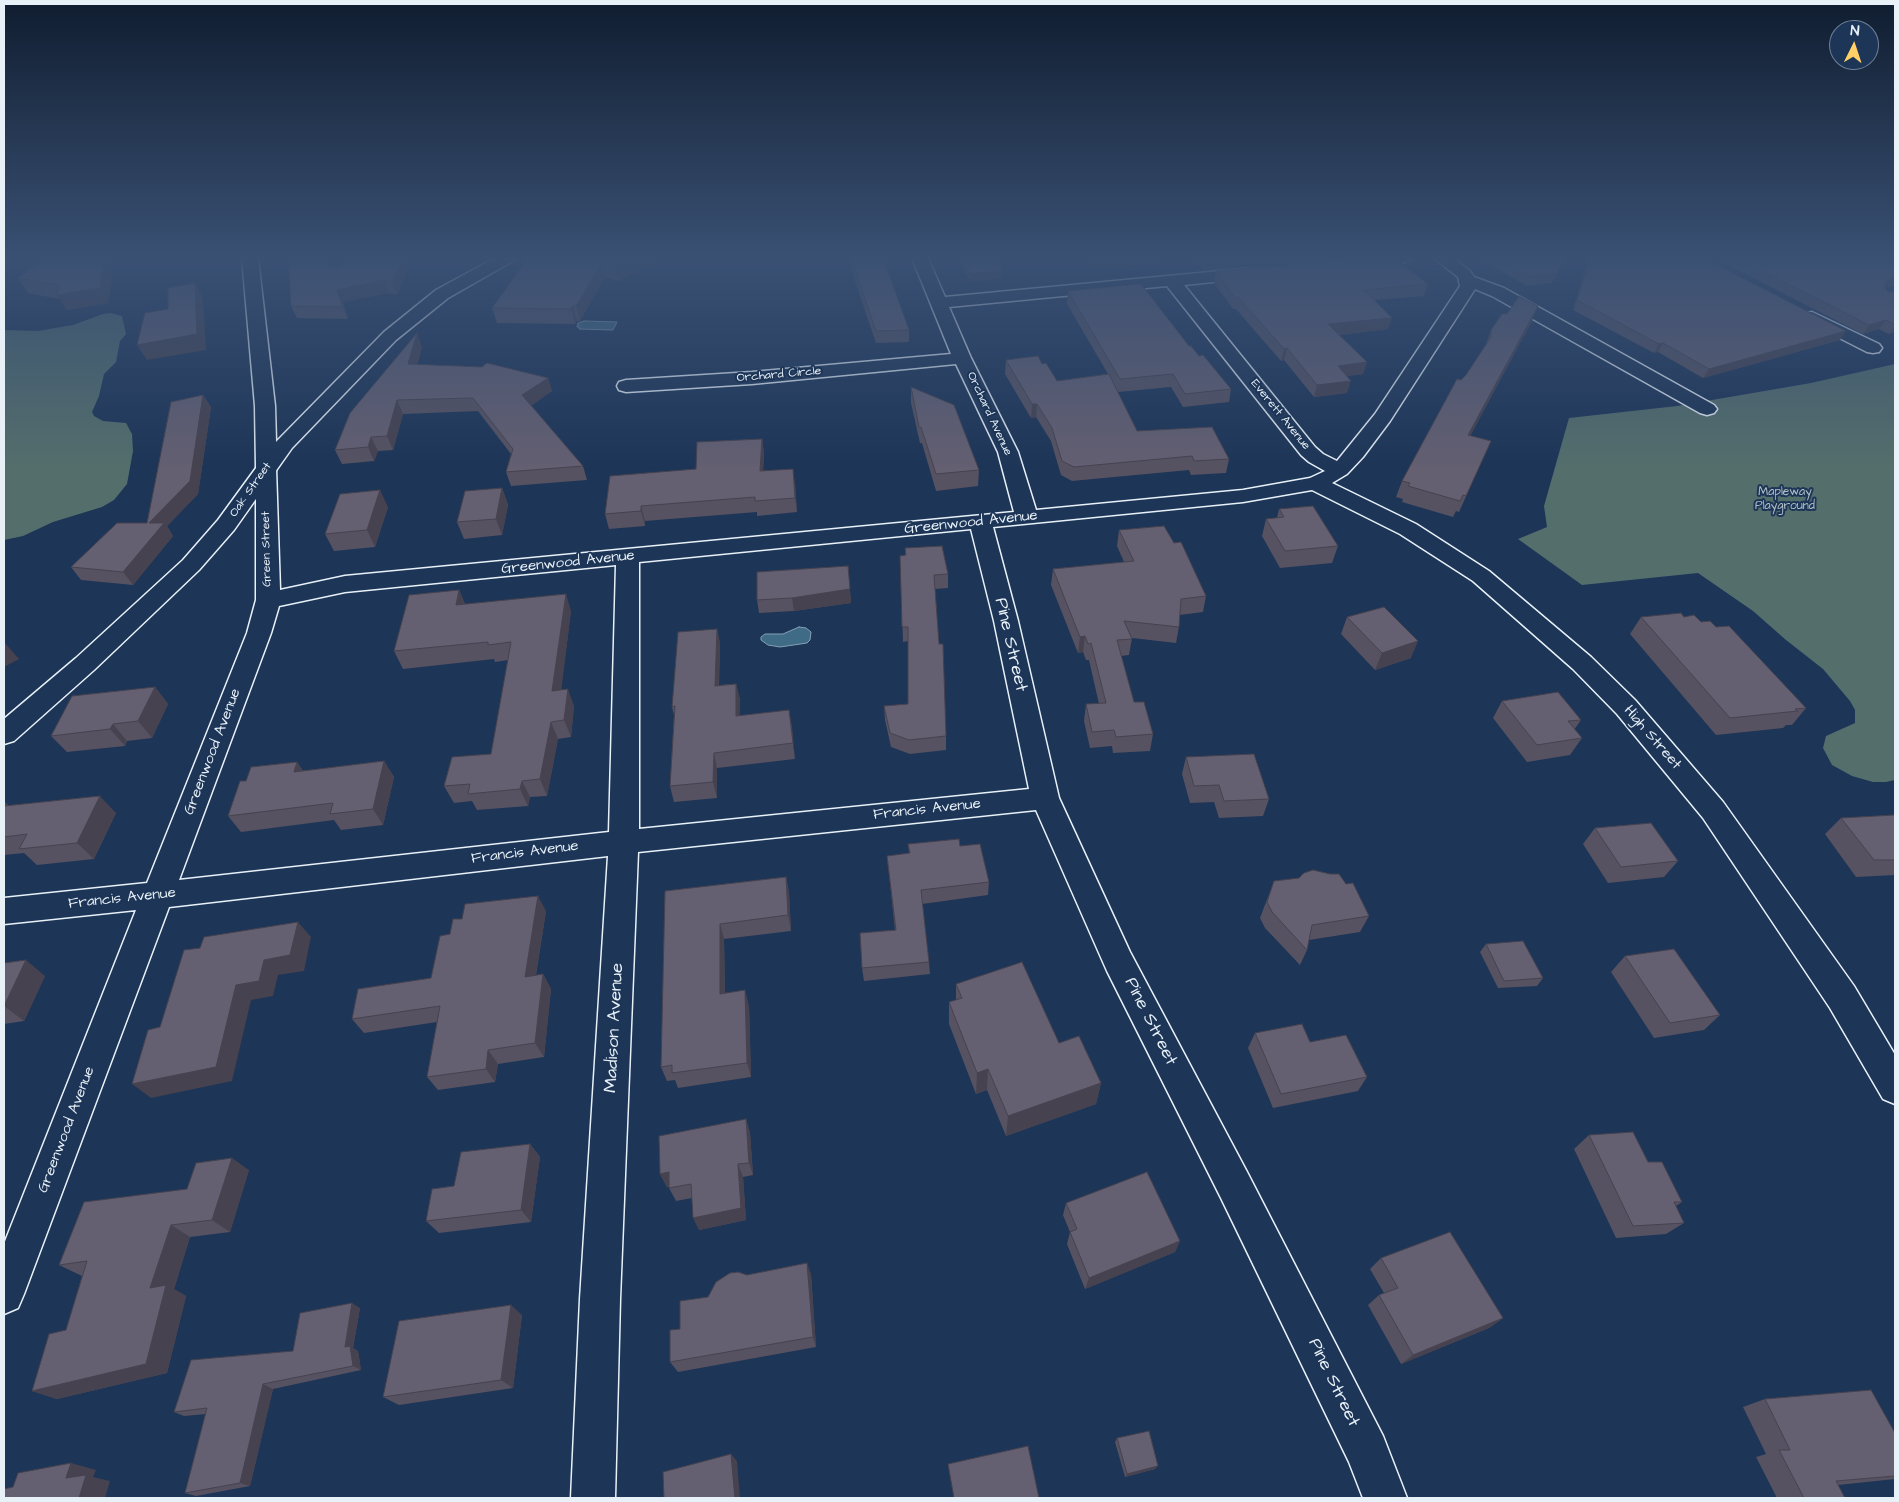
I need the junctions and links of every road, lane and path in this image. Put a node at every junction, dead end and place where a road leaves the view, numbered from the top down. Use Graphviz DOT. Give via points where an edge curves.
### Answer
graph roads {
  1 [pos="258,328"];
  2 [pos="400,328"];
  3 [pos="950,328"];
  4 [pos="1210,328"];
  5 [pos="1440,328"];
  6 [pos="1562,328"];
  7 [pos="1834,328"];
  8 [pos="1873,348"];
  9 [pos="962,358"];
  10 [pos="626,386"];
  11 [pos="1706,409"];
  12 [pos="266,468"];
  13 [pos="1340,470"];
  14 [pos="1315,484"];
  15 [pos="1027,518"];
  16 [pos="980,522"];
  17 [pos="628,557"];
  18 [pos="268,600"];
  19 [pos="4,734"];
  20 [pos="1046,798"];
  21 [pos="624,842"];
  22 [pos="158,896"];
  23 [pos="4,911"];
  24 [pos="1895,1087"];
  25 [pos="4,1294"];
  26 [pos="593,1498"];
  27 [pos="1385,1498"];
  1 -- 12 [label="street, Green Street" via="266,406"];
  2 -- 12 [label="street, Oak Street" via="314,413"];
  3 -- 9 [label="street, Orchard Avenue"];
  4 -- 13 [label="street, Everett Avenue" via="1308,450 1316,458"];
  5 -- 13 [label="street, Greenwood Avenue" via="1383,417"];
  6 -- 11 [label="street"];
  7 -- 8 [label="street"];
  9 -- 10 [label="street, Orchard Circle"];
  9 -- 15 [label="street, Orchard Avenue" via="1008,452"];
  12 -- 18 [label="street, Green Street"];
  12 -- 19 [label="street, Oak Street" via="226,525 191,565"];
  13 -- 14 [label="street, Greenwood Avenue" via="1331,478"];
  14 -- 15 [label="street, Greenwood Avenue" via="1243,496"];
  14 -- 24 [label="street, High Street" via="1408,529 1481,576 1582,663 1626,707 1671,758 1744,853 1837,989"];
  15 -- 16 [label="street, Greenwood Avenue"];
  16 -- 17 [label="street, Greenwood Avenue"];
  16 -- 20 [label="street, Pine Street"];
  17 -- 18 [label="street, Greenwood Avenue" via="346,584"];
  17 -- 21 [label="street, Madison Avenue"];
  18 -- 22 [label="street, Greenwood Avenue" via="260,632"];
  20 -- 21 [label="street, Francis Avenue"];
  20 -- 27 [label="street, Pine Street" via="1118,961 1368,1452"];
  21 -- 22 [label="street, Francis Avenue"];
  21 -- 26 [label="street, Madison Avenue"];
  22 -- 23 [label="street, Francis Avenue"];
  22 -- 25 [label="street, Greenwood Avenue"];
}
